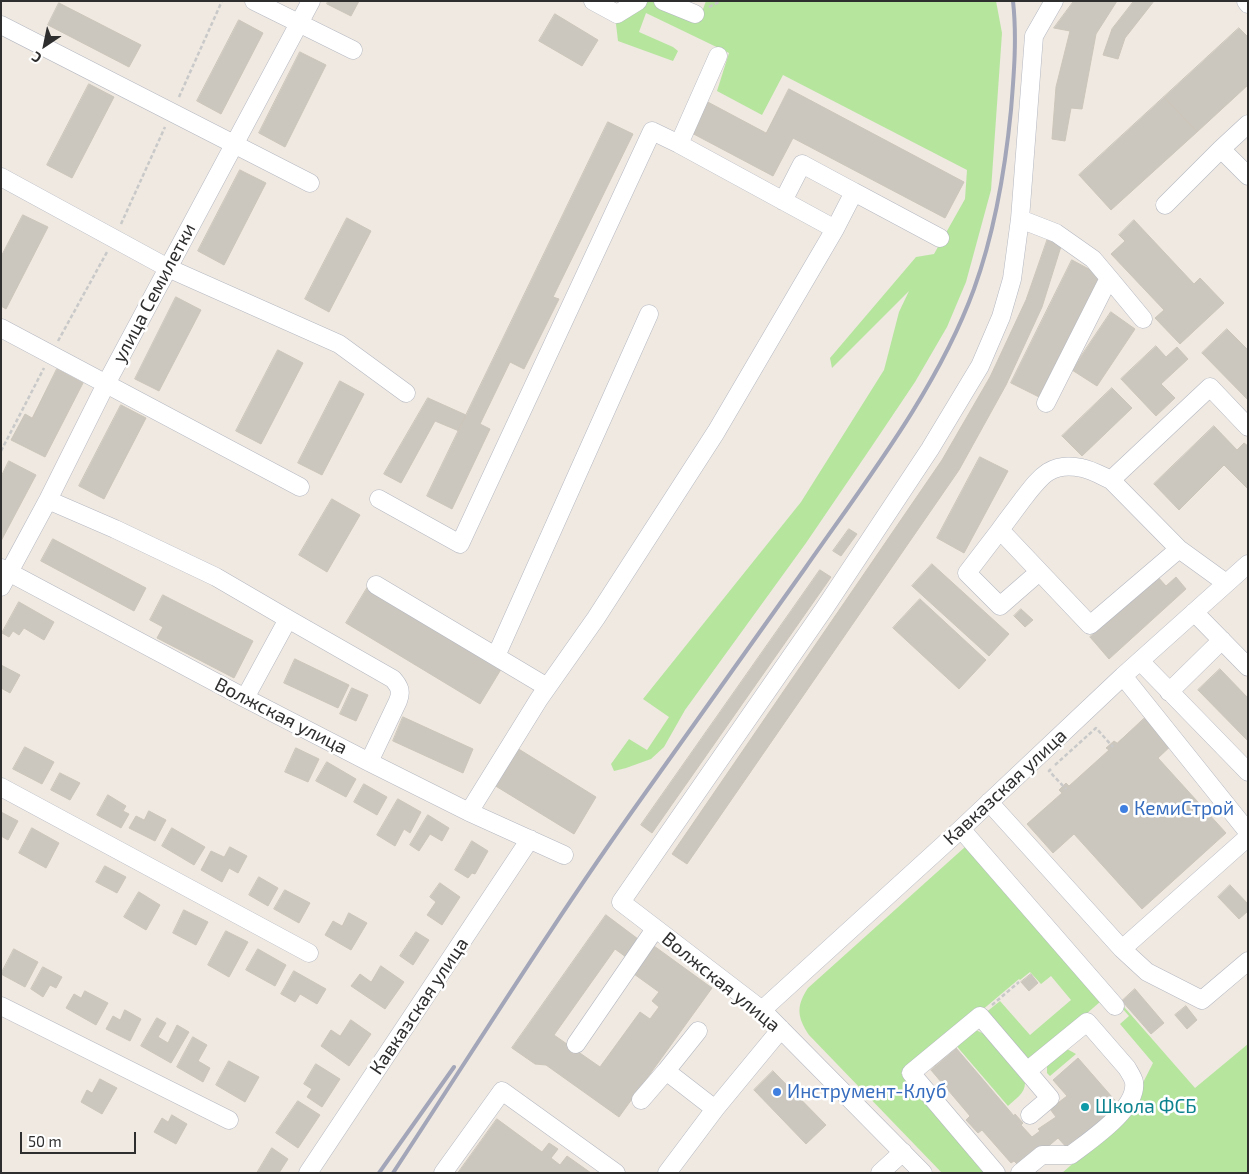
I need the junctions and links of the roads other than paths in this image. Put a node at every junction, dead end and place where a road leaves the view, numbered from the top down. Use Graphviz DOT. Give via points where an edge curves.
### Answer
graph roads {
  1 [pos="254,1"];
  2 [pos="310,1"];
  3 [pos="593,1"];
  4 [pos="638,1"];
  5 [pos="663,1"];
  6 [pos="1054,1"];
  7 [pos="696,14"];
  8 [pos="299,24"];
  9 [pos="1,25"];
  10 [pos="353,50"];
  11 [pos="718,56"];
  12 [pos="1248,124"];
  13 [pos="679,144"];
  14 [pos="233,145"];
  15 [pos="1221,149"];
  16 [pos="1248,176"];
  17 [pos="1,177"];
  18 [pos="310,183"];
  19 [pos="854,192"];
  20 [pos="783,201"];
  21 [pos="1165,205"];
  22 [pos="1020,219"];
  23 [pos="835,229"];
  24 [pos="940,238"];
  25 [pos="168,268"];
  26 [pos="1108,278"];
  27 [pos="650,314"];
  28 [pos="1143,319"];
  29 [pos="1,328"];
  30 [pos="106,384"];
  31 [pos="406,393"];
  32 [pos="1046,404"];
  33 [pos="1248,428"];
  34 [pos="1111,480"];
  35 [pos="300,487"];
  36 [pos="379,499"];
  37 [pos="48,500"];
  38 [pos="1000,530"];
  39 [pos="1179,549"];
  40 [pos="1248,564"];
  41 [pos="1039,572"];
  42 [pos="4,576"];
  43 [pos="1226,583"];
  44 [pos="376,584"];
  45 [pos="1194,612"];
  46 [pos="288,619"];
  47 [pos="1222,640"];
  48 [pos="496,656"];
  49 [pos="1140,661"];
  50 [pos="1248,667"];
  51 [pos="1123,676"];
  52 [pos="547,687"];
  53 [pos="1169,692"];
  54 [pos="245,698"];
  55 [pos="369,762"];
  56 [pos="1248,772"];
  57 [pos="1,787"];
  58 [pos="989,802"];
  59 [pos="469,812"];
  60 [pos="961,829"];
  61 [pos="1248,832"];
  62 [pos="1248,837"];
  63 [pos="530,839"];
  64 [pos="564,855"];
  65 [pos="655,929"];
  66 [pos="1122,949"];
  67 [pos="309,953"];
  68 [pos="1248,961"];
  69 [pos="1,1006"];
  70 [pos="1115,1006"];
  71 [pos="762,1010"];
  72 [pos="781,1029"];
  73 [pos="698,1031"];
  74 [pos="576,1044"];
  75 [pos="666,1070"];
  76 [pos="1027,1071"];
  77 [pos="641,1100"];
  78 [pos="715,1109"];
  79 [pos="1030,1115"];
  80 [pos="229,1120"];
  81 [pos="903,1152"];
  82 [pos="308,1173"];
  83 [pos="443,1173"];
  84 [pos="616,1173"];
  85 [pos="667,1173"];
  86 [pos="880,1173"];
  87 [pos="923,1173"];
  88 [pos="996,1173"];
  89 [pos="1020,1173"];
  1 -- 8 [label="street"];
  2 -- 8 [label="street, улица Семилетки"];
  3 -- 4 [label="street" via="618,14"];
  5 -- 7 [label="street"];
  6 -- 22 [label="street" via="1034,36"];
  8 -- 10 [label="street"];
  8 -- 14 [label="street, улица Семилетки"];
  9 -- 14 [label="street"];
  11 -- 13 [label="street"];
  12 -- 15 [label="street"];
  13 -- 20 [label="street"];
  13 -- 36 [label="street" via="652,130 460,544"];
  14 -- 18 [label="street"];
  14 -- 25 [label="street, улица Семилетки"];
  15 -- 16 [label="street"];
  15 -- 21 [label="street"];
  17 -- 25 [label="street"];
  19 -- 20 [label="street" via="802,164"];
  19 -- 23 [label="street"];
  19 -- 24 [label="street"];
  20 -- 23 [label="street"];
  22 -- 26 [label="street" via="1056,234 1093,259"];
  22 -- 65 [label="street, Волжская улица" via="1008,296 980,366 930,449 824,609 621,902"];
  23 -- 52 [label="street" via="716,432 596,618"];
  25 -- 30 [label="street, улица Семилетки"];
  25 -- 31 [label="street" via="339,344"];
  26 -- 28 [label="street"];
  26 -- 32 [label="street"];
  27 -- 48 [label="street"];
  29 -- 30 [label="street"];
  30 -- 35 [label="street"];
  30 -- 37 [label="street, улица Семилетки"];
  33 -- 34 [label="street" via="1210,387"];
  34 -- 38 [label="street" via="1084,468 1058,467 1038,479"];
  34 -- 39 [label="street"];
  37 -- 42 [label="street, улица Семилетки"];
  37 -- 46 [label="street" via="216,577"];
  38 -- 41 [label="street"];
  38 -- 41 [label="street" via="967,573 1000,606"];
  39 -- 41 [label="street" via="1090,625"];
  39 -- 43 [label="street"];
  40 -- 43 [label="street, Кавказская улица"];
  42 -- 54 [label="street, Волжская улица"];
  43 -- 45 [label="street, Кавказская улица"];
  44 -- 48 [label="street"];
  45 -- 47 [label="street"];
  45 -- 49 [label="street, Кавказская улица"];
  46 -- 54 [label="street"];
  46 -- 55 [label="street" via="393,679 398,685 398,701"];
  47 -- 50 [label="street"];
  47 -- 53 [label="street"];
  48 -- 52 [label="street"];
  49 -- 51 [label="street, Кавказская улица"];
  49 -- 53 [label="street"];
  51 -- 58 [label="street, Кавказская улица"];
  51 -- 61 [label="street"];
  52 -- 59 [label="street"];
  53 -- 56 [label="street"];
  54 -- 55 [label="street, Волжская улица"];
  55 -- 59 [label="street, Волжская улица"];
  57 -- 67 [label="street"];
  58 -- 60 [label="street, Кавказская улица"];
  58 -- 66 [label="street"];
  59 -- 63 [label="street, Волжская улица"];
  60 -- 70 [label="street"];
  60 -- 71 [label="street, Кавказская улица"];
  62 -- 66 [label="street"];
  63 -- 64 [label="street, Волжская улица"];
  63 -- 82 [label="street, Кавказская улица"];
  65 -- 71 [label="street, Волжская улица"];
  65 -- 74 [label="street"];
  66 -- 68 [label="street" via="1147,972 1202,1000"];
  69 -- 80 [label="street"];
  71 -- 72 [label="street, Волжская улица"];
  72 -- 78 [label="street"];
  72 -- 81 [label="street, Волжская улица"];
  73 -- 75 [label="street"];
  75 -- 77 [label="street"];
  75 -- 78 [label="street"];
  76 -- 79 [label="street" via="1050,1098"];
  76 -- 88 [label="street" via="980,1016 911,1073"];
  76 -- 89 [label="street" via="1087,1022 1127,1068 1134,1088 1120,1114 1071,1155 1042,1155"];
  78 -- 85 [label="street"];
  81 -- 86 [label="street"];
  81 -- 87 [label="street, Волжская улица"];
  83 -- 84 [label="street" via="502,1091"];
}
